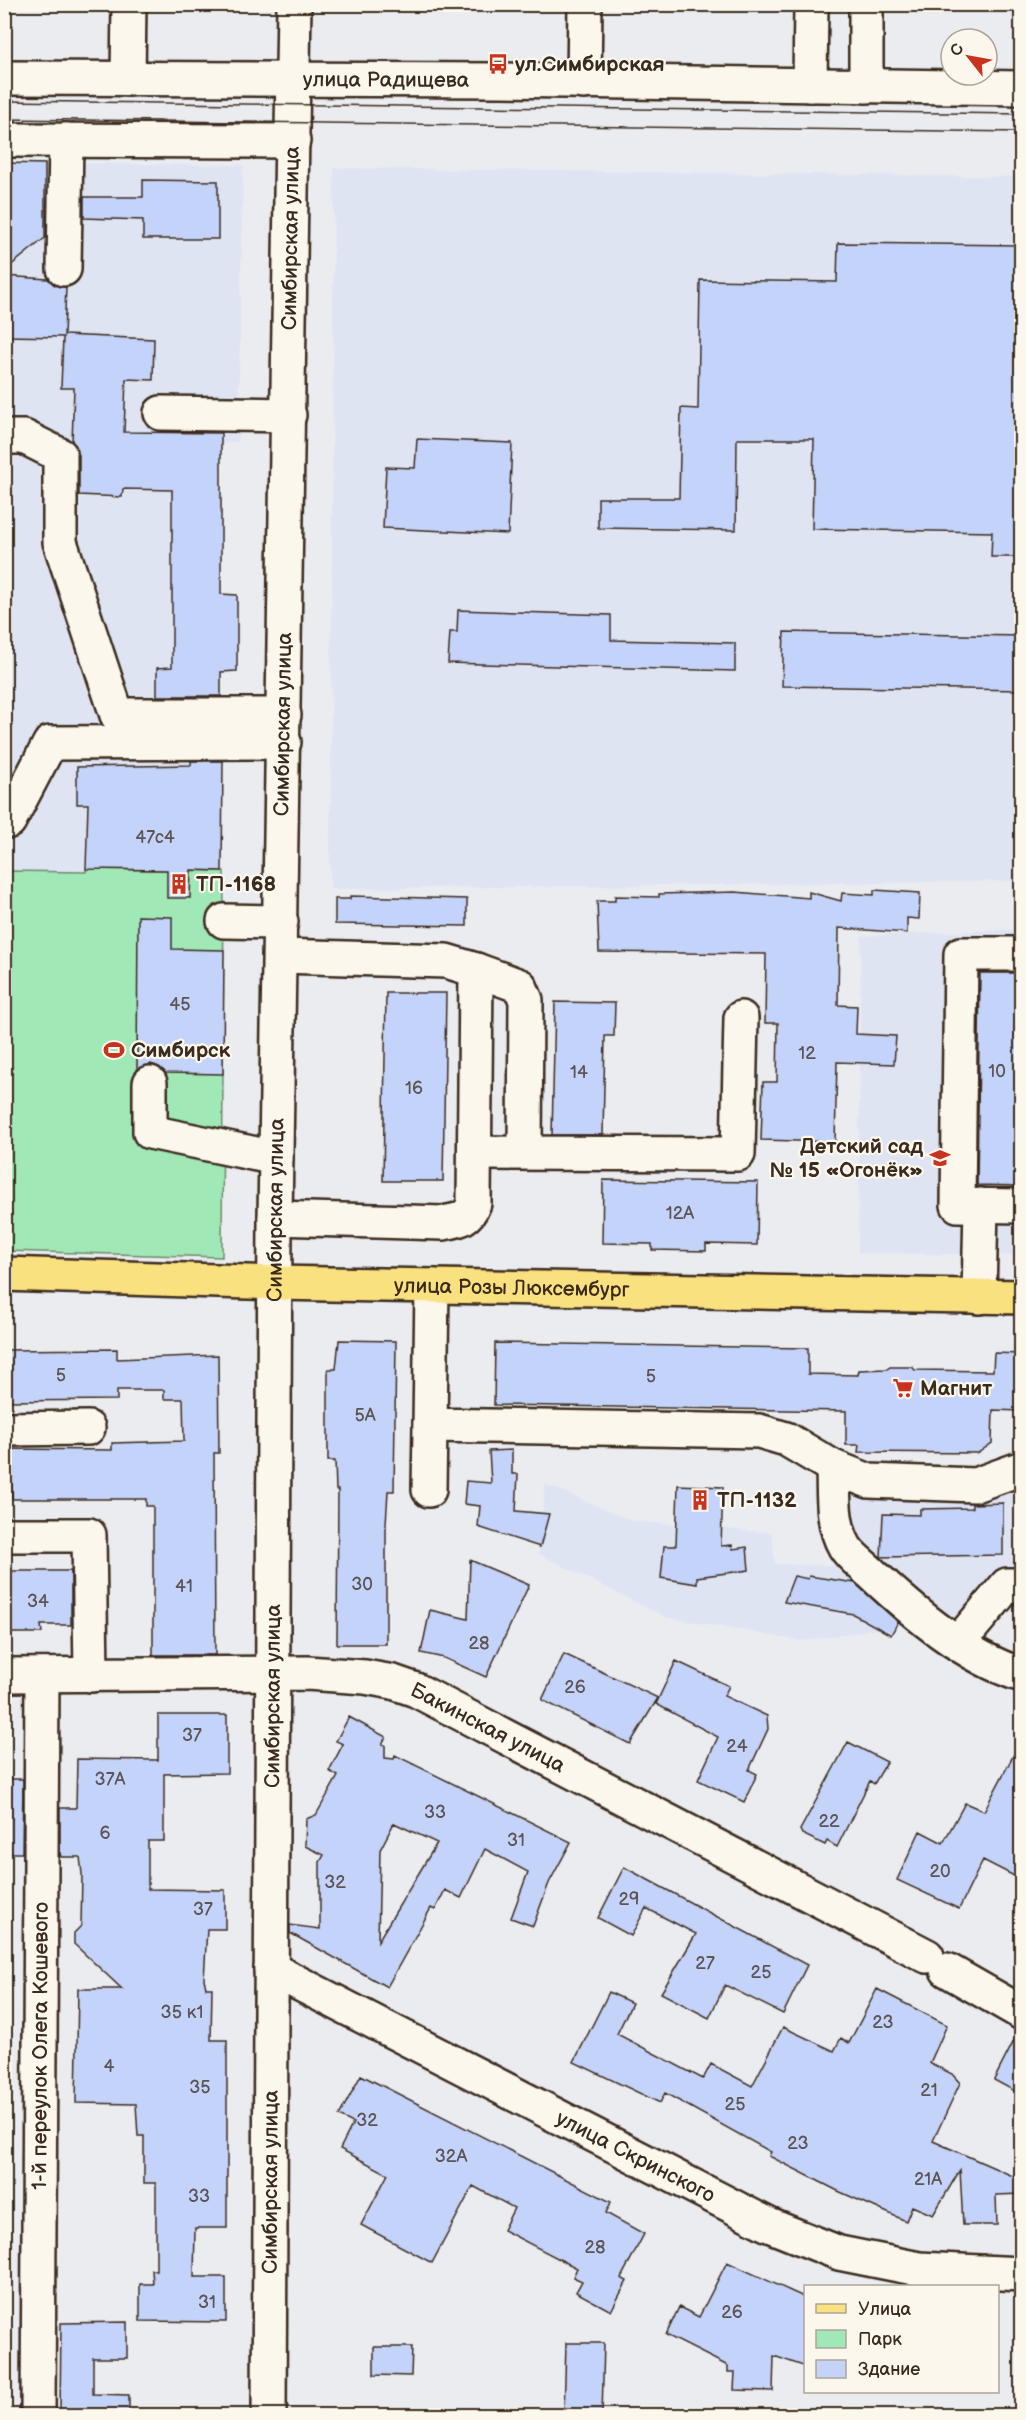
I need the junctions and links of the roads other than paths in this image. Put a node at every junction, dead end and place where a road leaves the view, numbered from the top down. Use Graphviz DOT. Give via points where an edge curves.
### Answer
graph roads {
  1 [pos="129,4"];
  2 [pos="294,4"];
  3 [pos="585,4"];
  4 [pos="811,4"];
  5 [pos="866,4"];
  6 [pos="4,78"];
  7 [pos="128,79"];
  8 [pos="294,79"];
  9 [pos="584,82"];
  10 [pos="810,85"];
  11 [pos="866,86"];
  12 [pos="1022,88"];
  13 [pos="4,140"];
  14 [pos="66,140"];
  15 [pos="293,141"];
  16 [pos="64,268"];
  17 [pos="161,413"];
  18 [pos="289,415"];
  19 [pos="4,437"];
  20 [pos="284,728"];
  21 [pos="4,820"];
  22 [pos="224,921"];
  23 [pos="281,922"];
  24 [pos="1022,954"];
  25 [pos="280,956"];
  26 [pos="476,970"];
  27 [pos="741,1018"];
  28 [pos="150,1083"];
  29 [pos="525,1152"];
  30 [pos="475,1153"];
  31 [pos="276,1158"];
  32 [pos="981,1205"];
  33 [pos="1022,1206"];
  34 [pos="275,1218"];
  35 [pos="4,1274"];
  36 [pos="275,1283"];
  37 [pos="432,1286"];
  38 [pos="979,1296"];
  39 [pos="1022,1298"];
  40 [pos="430,1425"];
  41 [pos="88,1428"];
  42 [pos="4,1429"];
  43 [pos="834,1467"];
  44 [pos="1022,1468"];
  45 [pos="429,1490"];
  46 [pos="4,1535"];
  47 [pos="1022,1586"];
  48 [pos="958,1643"];
  49 [pos="273,1673"];
  50 [pos="4,1675"];
  51 [pos="42,1675"];
  52 [pos="91,1675"];
  53 [pos="1022,1675"];
  54 [pos="272,1970"];
  55 [pos="1022,2013"];
  56 [pos="1022,2274"];
  57 [pos="38,2415"];
  58 [pos="269,2415"];
  1 -- 7 [label="street"];
  2 -- 8 [label="street, Симбирская улица"];
  3 -- 9 [label="street"];
  4 -- 10 [label="street"];
  5 -- 11 [label="street"];
  6 -- 7 [label="street, улица Радищева"];
  7 -- 8 [label="street, улица Радищева"];
  8 -- 9 [label="street, улица Радищева"];
  8 -- 15 [label="street, Симбирская улица"];
  9 -- 10 [label="street, улица Радищева"];
  10 -- 11 [label="street, улица Радищева"];
  11 -- 12 [label="street, улица Радищева"];
  13 -- 14 [label="street"];
  14 -- 15 [label="street"];
  14 -- 16 [label="street"];
  15 -- 18 [label="street, Симбирская улица"];
  17 -- 18 [label="street"];
  18 -- 20 [label="street, Симбирская улица"];
  19 -- 20 [label="street" via="24,437 60,455 60,542 117,715"];
  20 -- 21 [label="street" via="50,743 9,820"];
  20 -- 23 [label="street, Симбирская улица"];
  22 -- 23 [label="street"];
  23 -- 25 [label="street, Симбирская улица"];
  24 -- 32 [label="street" via="961,954 958,1205"];
  25 -- 26 [label="street" via="446,961"];
  25 -- 31 [label="street, Симбирская улица"];
  26 -- 29 [label="street" via="520,986 526,1000"];
  26 -- 30 [label="street"];
  27 -- 29 [label="street" via="738,1154"];
  28 -- 31 [label="street" via="150,1132"];
  29 -- 30 [label="street"];
  30 -- 34 [label="street" via="474,1203 470,1214 462,1220 444,1223"];
  31 -- 34 [label="street, Симбирская улица"];
  32 -- 33 [label="street"];
  32 -- 38 [label="street"];
  34 -- 36 [label="street, Симбирская улица"];
  35 -- 36 [label="main road, улица Розы Люксембург"];
  36 -- 37 [label="main road, улица Розы Люксембург"];
  36 -- 49 [label="street, Симбирская улица"];
  37 -- 38 [label="main road, улица Розы Люксембург"];
  37 -- 40 [label="street"];
  38 -- 39 [label="main road, улица Розы Люксембург"];
  40 -- 43 [label="street" via="759,1431 786,1439"];
  40 -- 45 [label="street"];
  41 -- 42 [label="street"];
  43 -- 44 [label="street" via="869,1481 975,1485"];
  43 -- 48 [label="street" via="834,1518 846,1548 898,1597"];
  46 -- 52 [label="street" via="89,1535"];
  47 -- 48 [label="street" via="1007,1585"];
  48 -- 53 [label="street" via="1004,1670"];
  49 -- 52 [label="street, Бакинская улица"];
  49 -- 54 [label="street, Симбирская улица"];
  49 -- 55 [label="street, Бакинская улица" via="365,1677 416,1690 937,1963"];
  50 -- 51 [label="street, Бакинская улица"];
  51 -- 52 [label="street, Бакинская улица"];
  51 -- 57 [label="street, 1-й переулок Олега Кошевого"];
  54 -- 56 [label="street, улица Скринского" via="769,2225 838,2253 919,2269"];
  54 -- 58 [label="street, Симбирская улица"];
}
